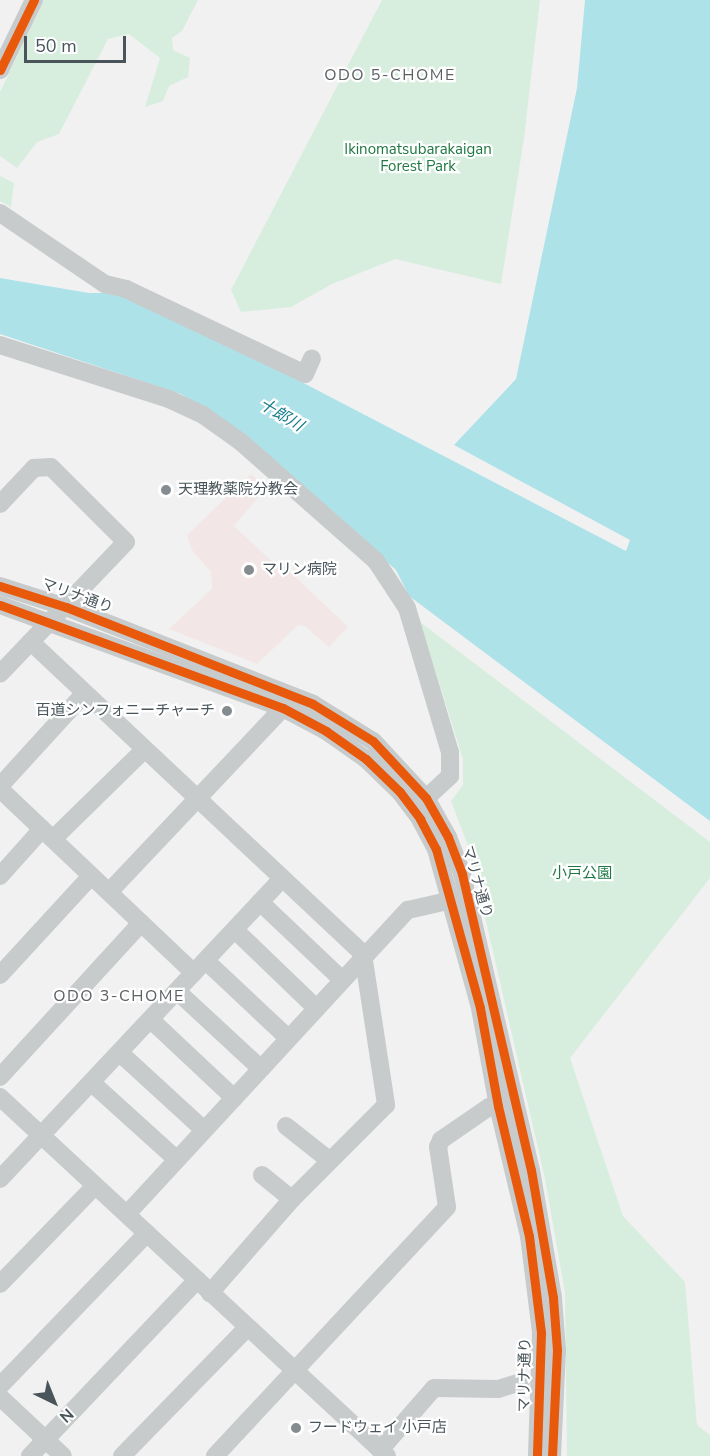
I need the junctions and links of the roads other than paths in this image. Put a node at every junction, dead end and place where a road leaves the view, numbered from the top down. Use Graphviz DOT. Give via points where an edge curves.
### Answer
graph roads {
  1 [pos="34,0"];
  2 [pos="0,70"];
  3 [pos="0,213"];
  4 [pos="0,345"];
  5 [pos="312,358"];
  6 [pos="0,504"];
  7 [pos="0,586"];
  8 [pos="0,604"];
  9 [pos="66,607"];
  10 [pos="51,621"];
  11 [pos="31,642"];
  12 [pos="1,670"];
  13 [pos="84,694"];
  14 [pos="283,708"];
  15 [pos="144,750"];
  16 [pos="0,788"];
  17 [pos="426,798"];
  18 [pos="196,799"];
  19 [pos="48,834"];
  20 [pos="0,876"];
  21 [pos="91,876"];
  22 [pos="282,879"];
  23 [pos="109,892"];
  24 [pos="452,900"];
  25 [pos="260,902"];
  26 [pos="141,923"];
  27 [pos="235,930"];
  28 [pos="363,954"];
  29 [pos="200,967"];
  30 [pos="0,975"];
  31 [pos="341,979"];
  32 [pos="178,992"];
  33 [pos="315,1007"];
  34 [pos="151,1020"];
  35 [pos="288,1038"];
  36 [pos="120,1053"];
  37 [pos="260,1068"];
  38 [pos="0,1077"];
  39 [pos="92,1083"];
  40 [pos="0,1097"];
  41 [pos="234,1098"];
  42 [pos="498,1106"];
  43 [pos="286,1126"];
  44 [pos="202,1129"];
  45 [pos="41,1135"];
  46 [pos="176,1158"];
  47 [pos="329,1160"];
  48 [pos="262,1175"];
  49 [pos="0,1179"];
  50 [pos="95,1186"];
  51 [pos="292,1199"];
  52 [pos="126,1214"];
  53 [pos="147,1233"];
  54 [pos="196,1280"];
  55 [pos="0,1284"];
  56 [pos="210,1293"];
  57 [pos="247,1328"];
  58 [pos="295,1371"];
  59 [pos="521,1382"];
  60 [pos="0,1386"];
  61 [pos="0,1397"];
  62 [pos="46,1440"];
  63 [pos="384,1453"];
  64 [pos="30,1456"];
  65 [pos="63,1456"];
  66 [pos="122,1456"];
  67 [pos="215,1456"];
  68 [pos="537,1456"];
  69 [pos="552,1456"];
  1 -- 2 [label="street"];
  3 -- 5 [label="street" via="105,284 126,289 305,374"];
  4 -- 17 [label="street" via="186,407 241,442 376,561 407,608 452,766 450,776"];
  6 -- 9 [label="street" via="34,468 51,467 126,542"];
  7 -- 9 [label="street, マリナ通り"];
  8 -- 10 [label="street, マリナ通り"];
  9 -- 10 [label="street"];
  9 -- 17 [label="street, マリナ通り" via="283,691 343,719 398,764"];
  10 -- 11 [label="street"];
  10 -- 14 [label="street, マリナ通り"];
  11 -- 12 [label="street"];
  11 -- 13 [label="street"];
  13 -- 15 [label="street"];
  13 -- 16 [label="street"];
  14 -- 18 [label="street"];
  14 -- 24 [label="street, マリナ通り" via="366,759 400,792 436,849"];
  15 -- 18 [label="street"];
  15 -- 19 [label="street"];
  16 -- 19 [label="street"];
  17 -- 69 [label="street, マリナ通り" via="448,837 462,874 536,1192 550,1269 557,1350"];
  18 -- 22 [label="street"];
  18 -- 23 [label="street"];
  19 -- 20 [label="street"];
  19 -- 21 [label="street"];
  21 -- 23 [label="street"];
  21 -- 30 [label="street"];
  22 -- 25 [label="street"];
  22 -- 28 [label="street"];
  23 -- 26 [label="street"];
  24 -- 28 [label="street" via="408,909"];
  24 -- 42 [label="street, マリナ通り" via="480,1008"];
  25 -- 27 [label="street"];
  25 -- 31 [label="street"];
  26 -- 29 [label="street"];
  26 -- 38 [label="street"];
  27 -- 29 [label="street"];
  27 -- 33 [label="street"];
  28 -- 31 [label="street"];
  28 -- 47 [label="street" via="386,1105"];
  29 -- 32 [label="street"];
  29 -- 35 [label="street"];
  31 -- 33 [label="street"];
  32 -- 34 [label="street"];
  32 -- 37 [label="street"];
  33 -- 35 [label="street"];
  34 -- 36 [label="street"];
  34 -- 41 [label="street"];
  35 -- 37 [label="street"];
  36 -- 39 [label="street"];
  36 -- 44 [label="street"];
  37 -- 41 [label="street"];
  39 -- 45 [label="street"];
  39 -- 46 [label="street"];
  40 -- 45 [label="street"];
  41 -- 44 [label="street"];
  42 -- 58 [label="street" via="489,1107 441,1140 438,1147 447,1207"];
  42 -- 68 [label="street, マリナ通り" via="534,1266 542,1374"];
  43 -- 47 [label="street"];
  44 -- 46 [label="street"];
  45 -- 49 [label="street"];
  45 -- 50 [label="street"];
  46 -- 52 [label="street"];
  47 -- 51 [label="street"];
  48 -- 51 [label="street"];
  50 -- 52 [label="street"];
  50 -- 55 [label="street"];
  51 -- 56 [label="street"];
  52 -- 53 [label="street"];
  53 -- 54 [label="street"];
  53 -- 60 [label="street"];
  54 -- 56 [label="street"];
  54 -- 62 [label="street"];
  56 -- 57 [label="street"];
  57 -- 58 [label="street"];
  57 -- 66 [label="street"];
  58 -- 63 [label="street"];
  58 -- 67 [label="street"];
  59 -- 63 [label="street" via="498,1389 434,1388"];
  61 -- 62 [label="street"];
  62 -- 64 [label="street"];
  62 -- 65 [label="street"];
}
